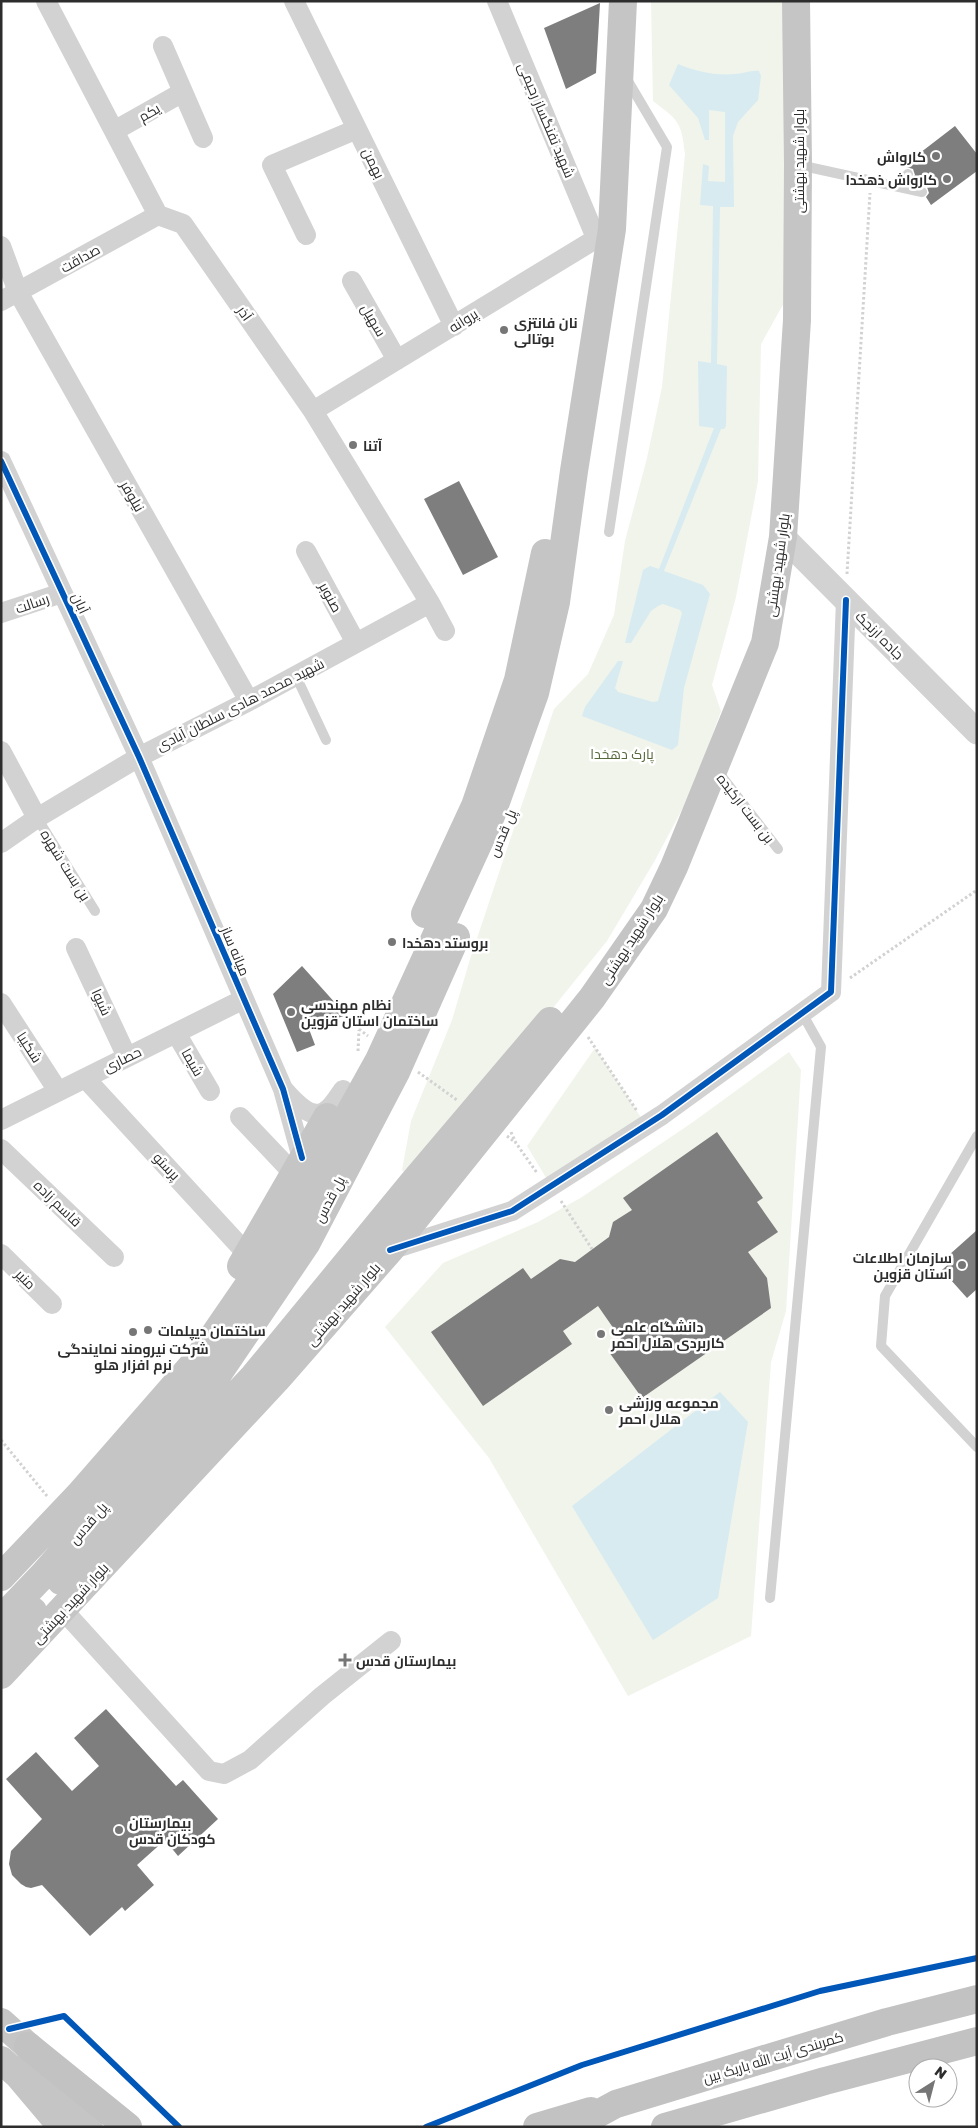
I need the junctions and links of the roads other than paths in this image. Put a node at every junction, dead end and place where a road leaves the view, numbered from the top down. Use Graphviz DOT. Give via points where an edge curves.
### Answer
graph roads {
  1 [pos="46,1"];
  2 [pos="294,1"];
  3 [pos="497,1"];
  4 [pos="623,1"];
  5 [pos="796,1"];
  6 [pos="163,46"];
  7 [pos="620,67"];
  8 [pos="183,92"];
  9 [pos="357,129"];
  10 [pos="114,131"];
  11 [pos="202,138"];
  12 [pos="798,164"];
  13 [pos="908,174"];
  14 [pos="898,186"];
  15 [pos="922,192"];
  16 [pos="158,216"];
  17 [pos="604,233"];
  18 [pos="306,236"];
  19 [pos="1,246"];
  20 [pos="352,281"];
  21 [pos="9,297"];
  22 [pos="454,326"];
  23 [pos="397,360"];
  24 [pos="313,412"];
  25 [pos="569,459"];
  26 [pos="1,461"];
  27 [pos="609,532"];
  28 [pos="783,537"];
  29 [pos="306,551"];
  30 [pos="62,593"];
  31 [pos="846,600"];
  32 [pos="430,603"];
  33 [pos="1,613"];
  34 [pos="445,631"];
  35 [pos="356,643"];
  36 [pos="296,676"];
  37 [pos="249,701"];
  38 [pos="530,709"];
  39 [pos="977,732"];
  40 [pos="326,740"];
  41 [pos="1,751"];
  42 [pos="139,757"];
  43 [pos="714,767"];
  44 [pos="37,818"];
  45 [pos="1,843"];
  46 [pos="778,849"];
  47 [pos="674,867"];
  48 [pos="95,911"];
  49 [pos="76,948"];
  50 [pos="244,999"];
  51 [pos="1,1003"];
  52 [pos="802,1013"];
  53 [pos="176,1033"];
  54 [pos="127,1057"];
  55 [pos="85,1078"];
  56 [pos="283,1089"];
  57 [pos="343,1090"];
  58 [pos="58,1091"];
  59 [pos="210,1091"];
  60 [pos="240,1117"];
  61 [pos="1,1120"];
  62 [pos="977,1136"];
  63 [pos="1,1149"];
  64 [pos="298,1166"];
  65 [pos="390,1250"];
  66 [pos="1,1254"];
  67 [pos="248,1255"];
  68 [pos="114,1258"];
  69 [pos="52,1304"];
  70 [pos="977,1447"];
  71 [pos="1,1552"];
  72 [pos="1,1577"];
  73 [pos="55,1590"];
  74 [pos="770,1598"];
  75 [pos="1,1619"];
  76 [pos="392,1641"];
  77 [pos="1,1644"];
  78 [pos="1,1675"];
  79 [pos="977,1999"];
  80 [pos="1,2022"];
  81 [pos="977,2041"];
  82 [pos="28,2046"];
  83 [pos="1,2060"];
  84 [pos="616,2104"];
  85 [pos="62,2127"];
  86 [pos="90,2127"];
  87 [pos="128,2127"];
  88 [pos="537,2127"];
  89 [pos="573,2127"];
  90 [pos="665,2127"];
  1 -- 10 [label="street"];
  2 -- 9 [label="street, بهمن"];
  3 -- 17 [label="street, شهید تفنگساز رحیمی"];
  4 -- 7 [label="main road"];
  5 -- 12 [label="main road, بلوار شهید بهشتی"];
  6 -- 8 [label="street"];
  7 -- 17 [label="main road"];
  7 -- 27 [label="lane" via="667,147"];
  8 -- 10 [label="street, یکم"];
  8 -- 11 [label="street"];
  9 -- 18 [label="street" via="272,165"];
  9 -- 22 [label="street, بهمن"];
  10 -- 16 [label="street"];
  12 -- 14 [label="lane"];
  12 -- 28 [label="main road, بلوار شهید بهشتی" via="797,320"];
  13 -- 14 [label="lane"];
  14 -- 15 [label="lane"];
  16 -- 21 [label="street, صداقت"];
  16 -- 24 [label="street, آذر" via="184,224"];
  17 -- 22 [label="street, پروانه"];
  17 -- 25 [label="main road"];
  19 -- 21 [label="street, نیلوفر"];
  20 -- 23 [label="street, سهیل"];
  21 -- 37 [label="street, نیلوفر"];
  22 -- 23 [label="street, پروانه"];
  23 -- 24 [label="street, پروانه"];
  24 -- 32 [label="street, آذر"];
  25 -- 38 [label="main road, پل قدس" via="556,602"];
  25 -- 57 [label="main road" via="518,680 474,806"];
  26 -- 30 [label="street, آبان"];
  28 -- 31 [label="street, جاده ارنجک"];
  28 -- 43 [label="main road, بلوار شهید بهشتی" via="765,643"];
  29 -- 35 [label="street, صنوبر"];
  30 -- 33 [label="street, رسالت"];
  30 -- 42 [label="street, آبان"];
  31 -- 39 [label="street, جاده ارنجک"];
  31 -- 52 [label="street" via="831,992"];
  32 -- 34 [label="street, آذر"];
  32 -- 35 [label="street, شهید محمد هادی سلطان آبادی"];
  35 -- 36 [label="street, شهید محمد هادی سلطان آبادی"];
  36 -- 37 [label="street, شهید محمد هادی سلطان آبادی"];
  36 -- 40 [label="lane"];
  37 -- 42 [label="street, شهید محمد هادی سلطان آبادی"];
  38 -- 72 [label="main road, پل قدس" via="491,816 379,1060 278,1242 197,1360 79,1495"];
  38 -- 73 [label="main road, پل قدس" via="536,728 512,814 396,1072 306,1244 218,1374"];
  41 -- 44 [label="street"];
  42 -- 44 [label="street, شهید محمد هادی سلطان آبادی"];
  42 -- 50 [label="street, میانه ساز"];
  43 -- 46 [label="lane, بن بست ارکیده"];
  43 -- 47 [label="main road, بلوار شهید بهشتی"];
  44 -- 45 [label="street, شهید محمد هادی سلطان آبادی"];
  44 -- 48 [label="lane, بن بست شهره"];
  47 -- 65 [label="main road, بلوار شهید بهشتی" via="654,909 592,998"];
  47 -- 73 [label="main road, پل قدس" via="641,901 566,1002 254,1376"];
  49 -- 54 [label="street, شیوا"];
  50 -- 53 [label="street, حصاری"];
  50 -- 56 [label="street, میانه ساز"];
  51 -- 58 [label="street, شکیبا"];
  52 -- 65 [label="street" via="646,1125 512,1211"];
  52 -- 74 [label="lane" via="821,1047"];
  53 -- 54 [label="street, حصاری"];
  53 -- 59 [label="street, شیما"];
  54 -- 55 [label="street, حصاری"];
  55 -- 58 [label="street, حصاری"];
  55 -- 67 [label="street, پرستو"];
  56 -- 57 [label="street" via="294,1102 316,1114 324,1112"];
  56 -- 64 [label="street, میانه ساز"];
  57 -- 64 [label="main road"];
  58 -- 61 [label="street, حصاری"];
  60 -- 64 [label="street"];
  62 -- 70 [label="lane" via="885,1296 881,1346"];
  63 -- 68 [label="street, قاسم زاده"];
  64 -- 67 [label="main road"];
  65 -- 73 [label="main road, بلوار شهید بهشتی" via="277,1379"];
  66 -- 69 [label="street, منیر"];
  67 -- 71 [label="main road" via="187,1346 120,1427"];
  73 -- 75 [label="main road, پل قدس"];
  73 -- 76 [label="street" via="209,1771 224,1774 250,1760 322,1696"];
  73 -- 77 [label="main road, پل قدس"];
  73 -- 78 [label="main road, بلوار شهید بهشتی"];
  79 -- 84 [label="highway, کمربندی آیت الله باریک بین" via="887,2022"];
  80 -- 82 [label="main road"];
  81 -- 90 [label="highway"];
  82 -- 86 [label="main road"];
  82 -- 87 [label="highway"];
  83 -- 85 [label="main road" via="18,2074"];
  84 -- 88 [label="highway"];
  84 -- 89 [label="highway, کمربندی آیت الله باریک بین"];
}
